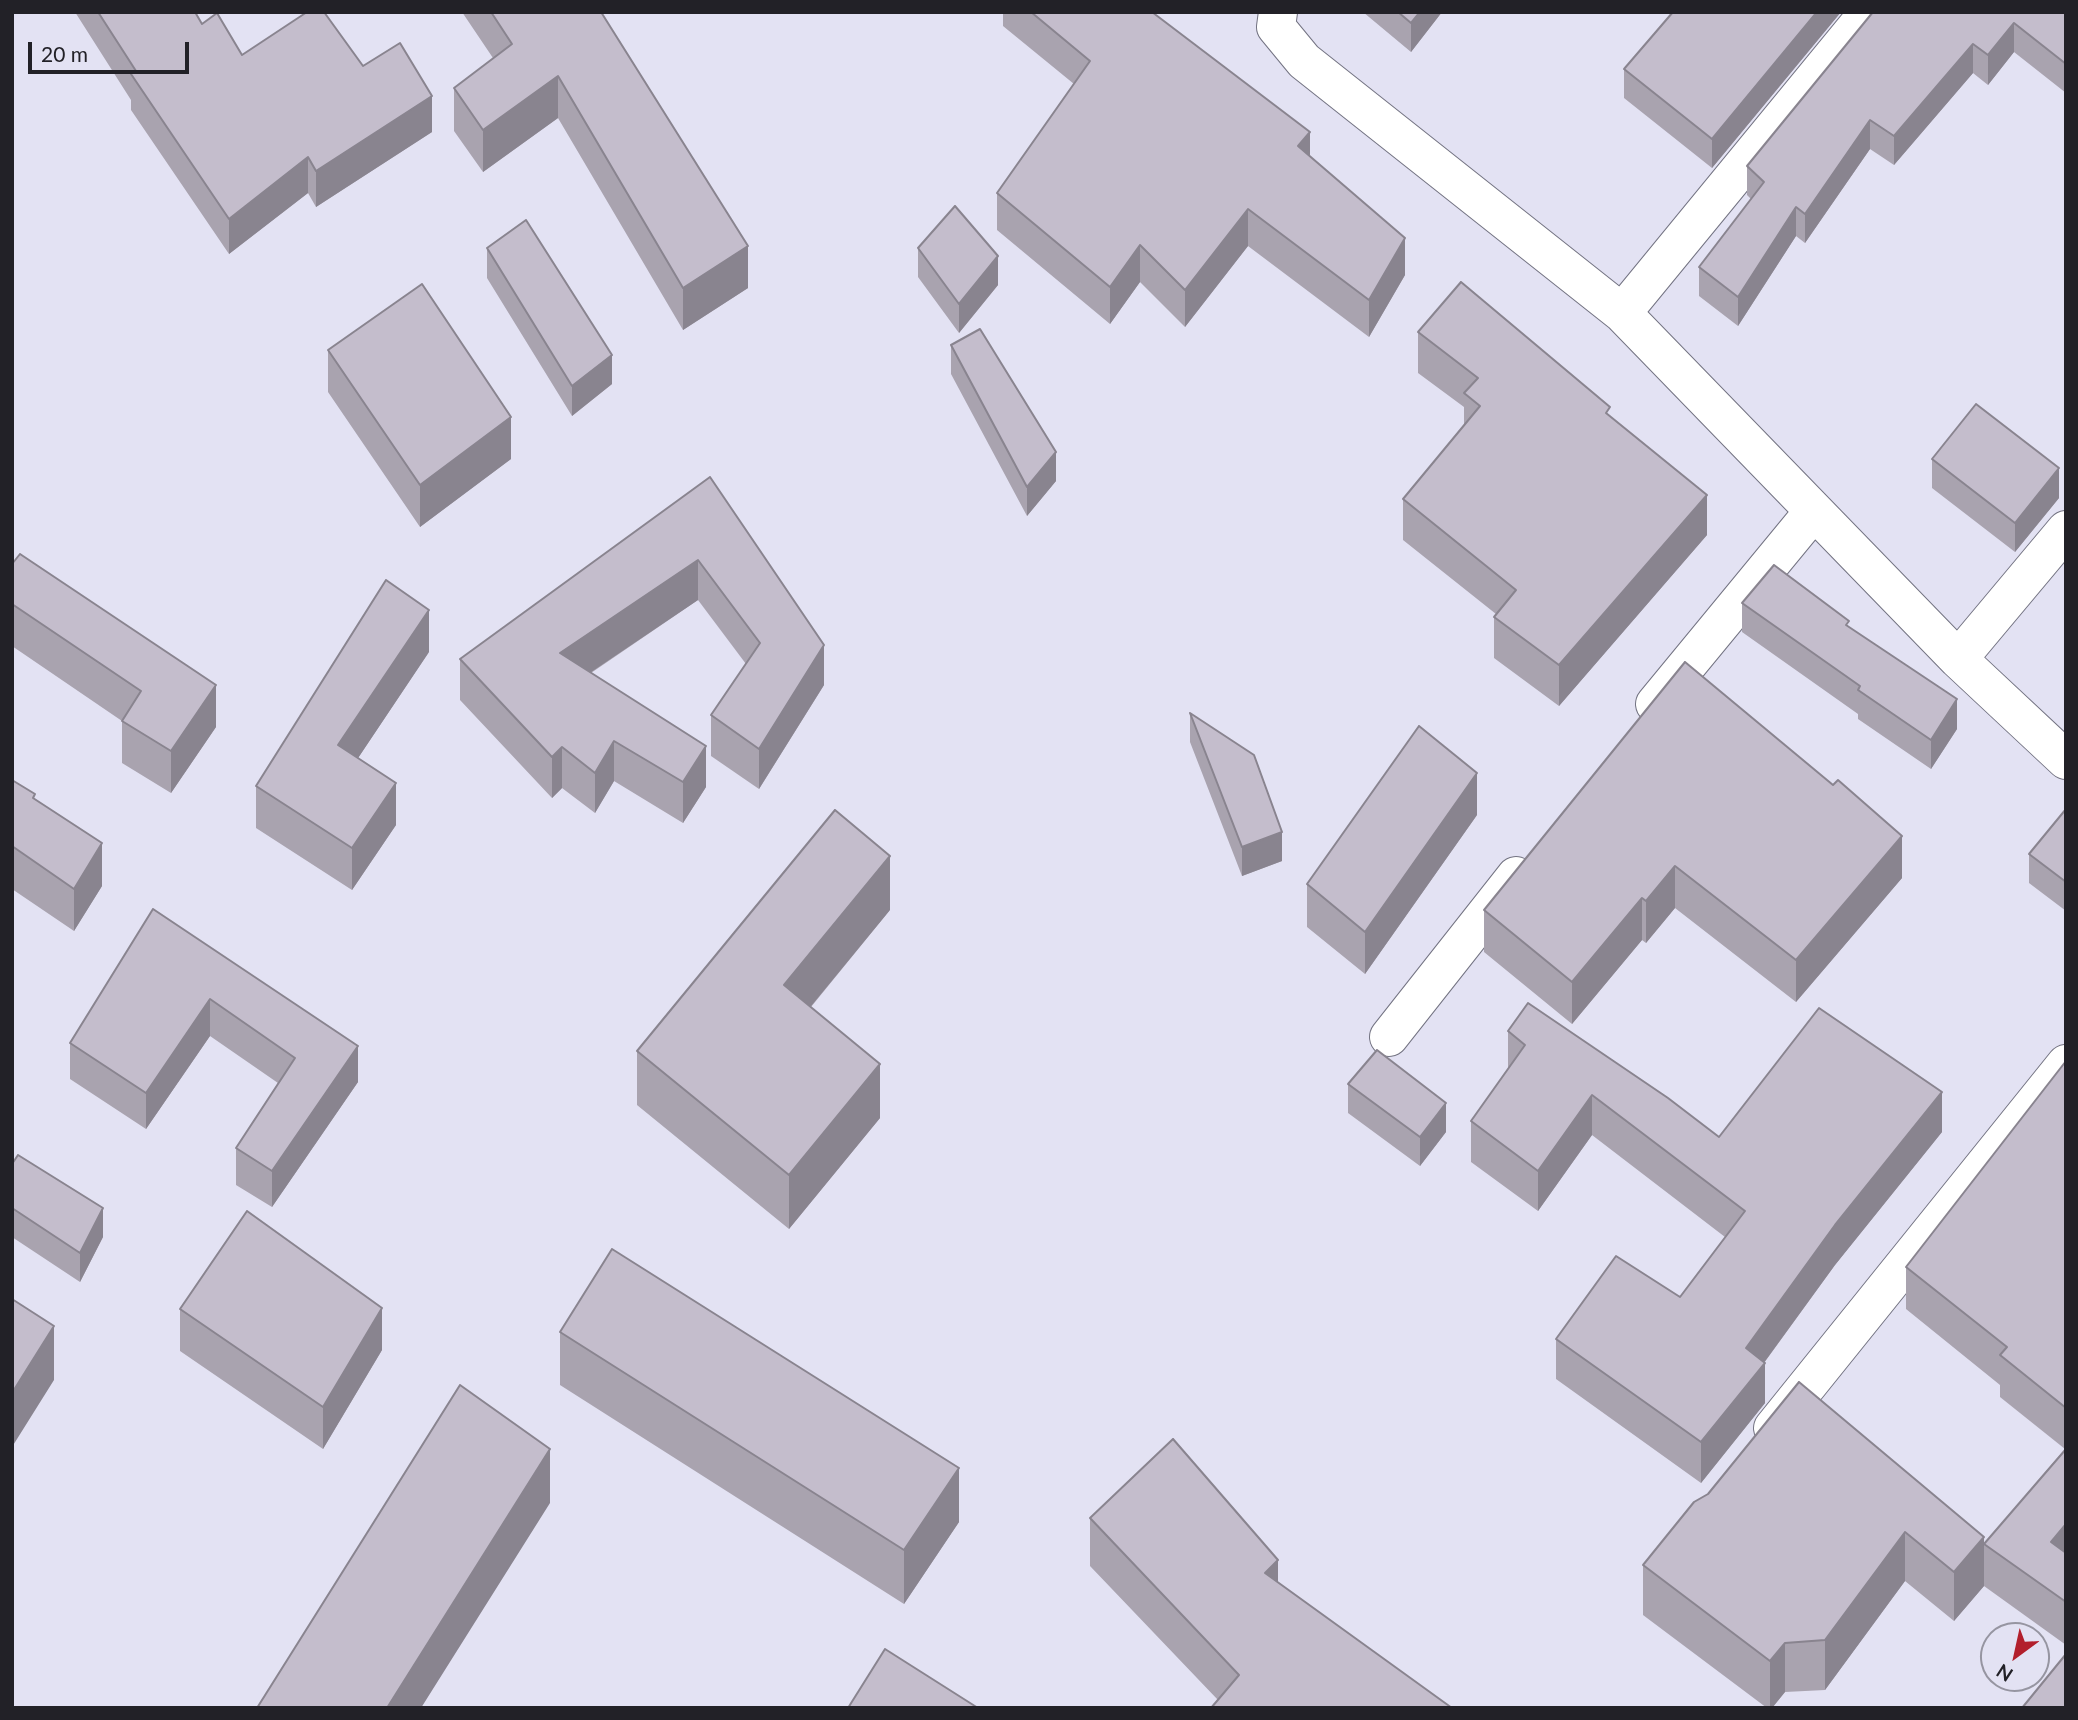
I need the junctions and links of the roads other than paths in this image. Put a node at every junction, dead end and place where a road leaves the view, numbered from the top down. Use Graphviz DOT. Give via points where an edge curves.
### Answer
graph roads {
  1 [pos="1869,12"];
  2 [pos="1268,17"];
  3 [pos="1622,313"];
  4 [pos="1814,511"];
  5 [pos="2066,530"];
  6 [pos="1958,659"];
  7 [pos="1630,734"];
  8 [pos="2066,760"];
  9 [pos="1535,853"];
  10 [pos="1389,1037"];
  11 [pos="2066,1064"];
  12 [pos="1752,1454"];
  1 -- 3 [label="street"];
  2 -- 3 [label="street" via="1304,61"];
  3 -- 4 [label="street"];
  4 -- 6 [label="street"];
  4 -- 7 [label="street"];
  5 -- 6 [label="street"];
  6 -- 8 [label="street"];
  9 -- 10 [label="street"];
  11 -- 12 [label="street"];
}
